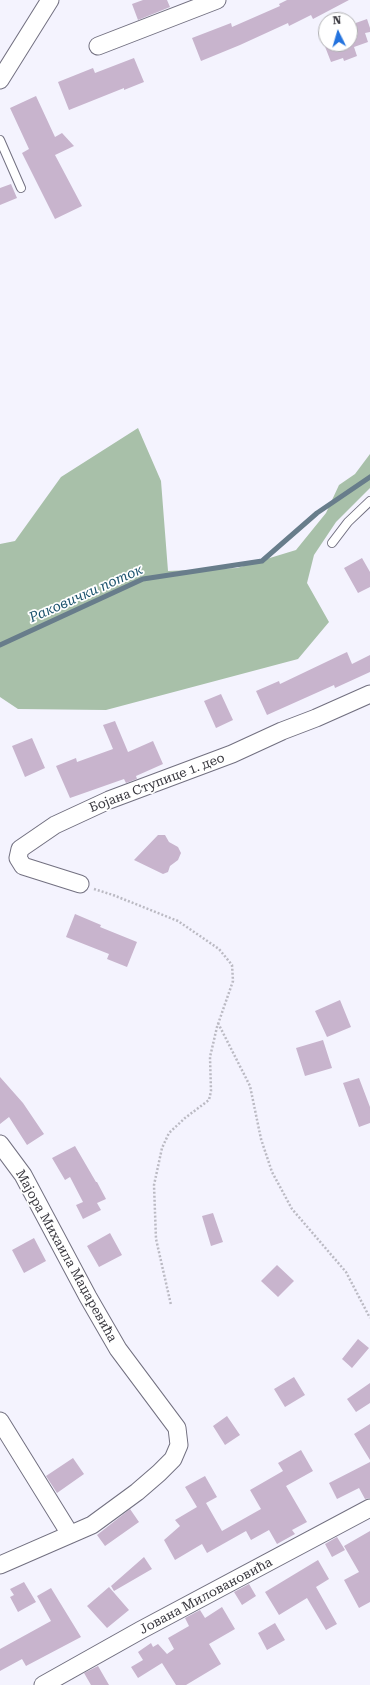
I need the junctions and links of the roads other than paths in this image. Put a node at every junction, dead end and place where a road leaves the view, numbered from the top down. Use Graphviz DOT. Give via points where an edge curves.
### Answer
graph roads {
  1 [pos="50,0"];
  2 [pos="217,0"];
  3 [pos="98,46"];
  4 [pos="0,80"];
  5 [pos="0,140"];
  6 [pos="21,188"];
  7 [pos="370,501"];
  8 [pos="332,543"];
  9 [pos="370,694"];
  10 [pos="80,884"];
  11 [pos="0,1144"];
  12 [pos="0,1421"];
  13 [pos="370,1508"];
  14 [pos="70,1534"];
  15 [pos="0,1565"];
  16 [pos="43,1685"];
  1 -- 4 [label="street"];
  2 -- 3 [label="street"];
  5 -- 6 [label="lane"];
  7 -- 8 [label="lane" via="348,522"];
  9 -- 10 [label="street, Бојана Ступице 1. део" via="232,754 102,803 56,825 20,849 18,858 23,866"];
  11 -- 14 [label="street, Мајора Михаила Маџаревића" via="23,1175 118,1349 177,1428 179,1436 179,1445 173,1459 159,1473 92,1524"];
  12 -- 14 [label="street"];
  13 -- 16 [label="street, Јована Миловановића"];
  14 -- 15 [label="street, Мајора Михаила Маџаревића"];
}
